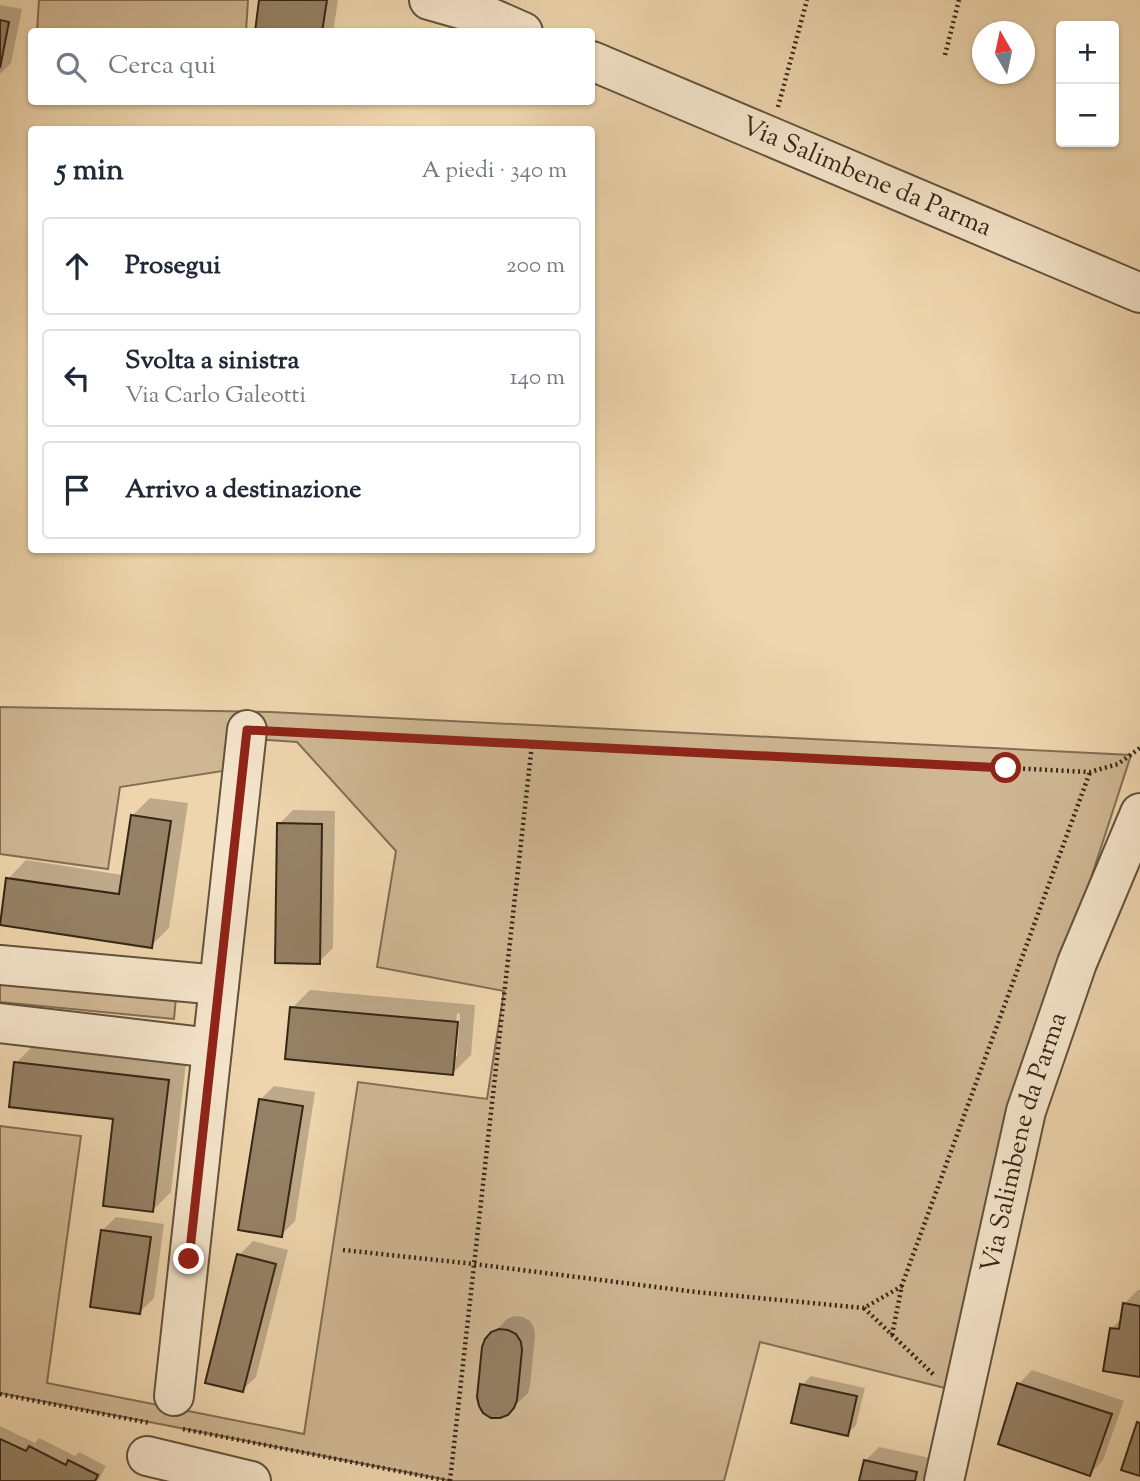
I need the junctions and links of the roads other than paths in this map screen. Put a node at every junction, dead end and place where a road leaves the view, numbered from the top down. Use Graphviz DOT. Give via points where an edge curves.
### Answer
graph roads {
  1 [pos="429,0"];
  2 [pos="514,28"];
  3 [pos="595,62"];
  4 [pos="1140,293"];
  5 [pos="247,730"];
  6 [pos="1140,813"];
  7 [pos="0,965"];
  8 [pos="219,985"];
  9 [pos="0,1023"];
  10 [pos="212,1048"];
  11 [pos="251,1481"];
  12 [pos="944,1481"];
  1 -- 2 [label="street"];
  3 -- 4 [label="street, Via Salimbene da Parma"];
  5 -- 8 [label="street"];
  6 -- 12 [label="street, Via Salimbene da Parma" via="1077,963 1026,1111"];
  7 -- 8 [label="street"];
  8 -- 10 [label="street"];
  9 -- 10 [label="street"];
  10 -- 11 [label="street" via="162,1426"];
}
